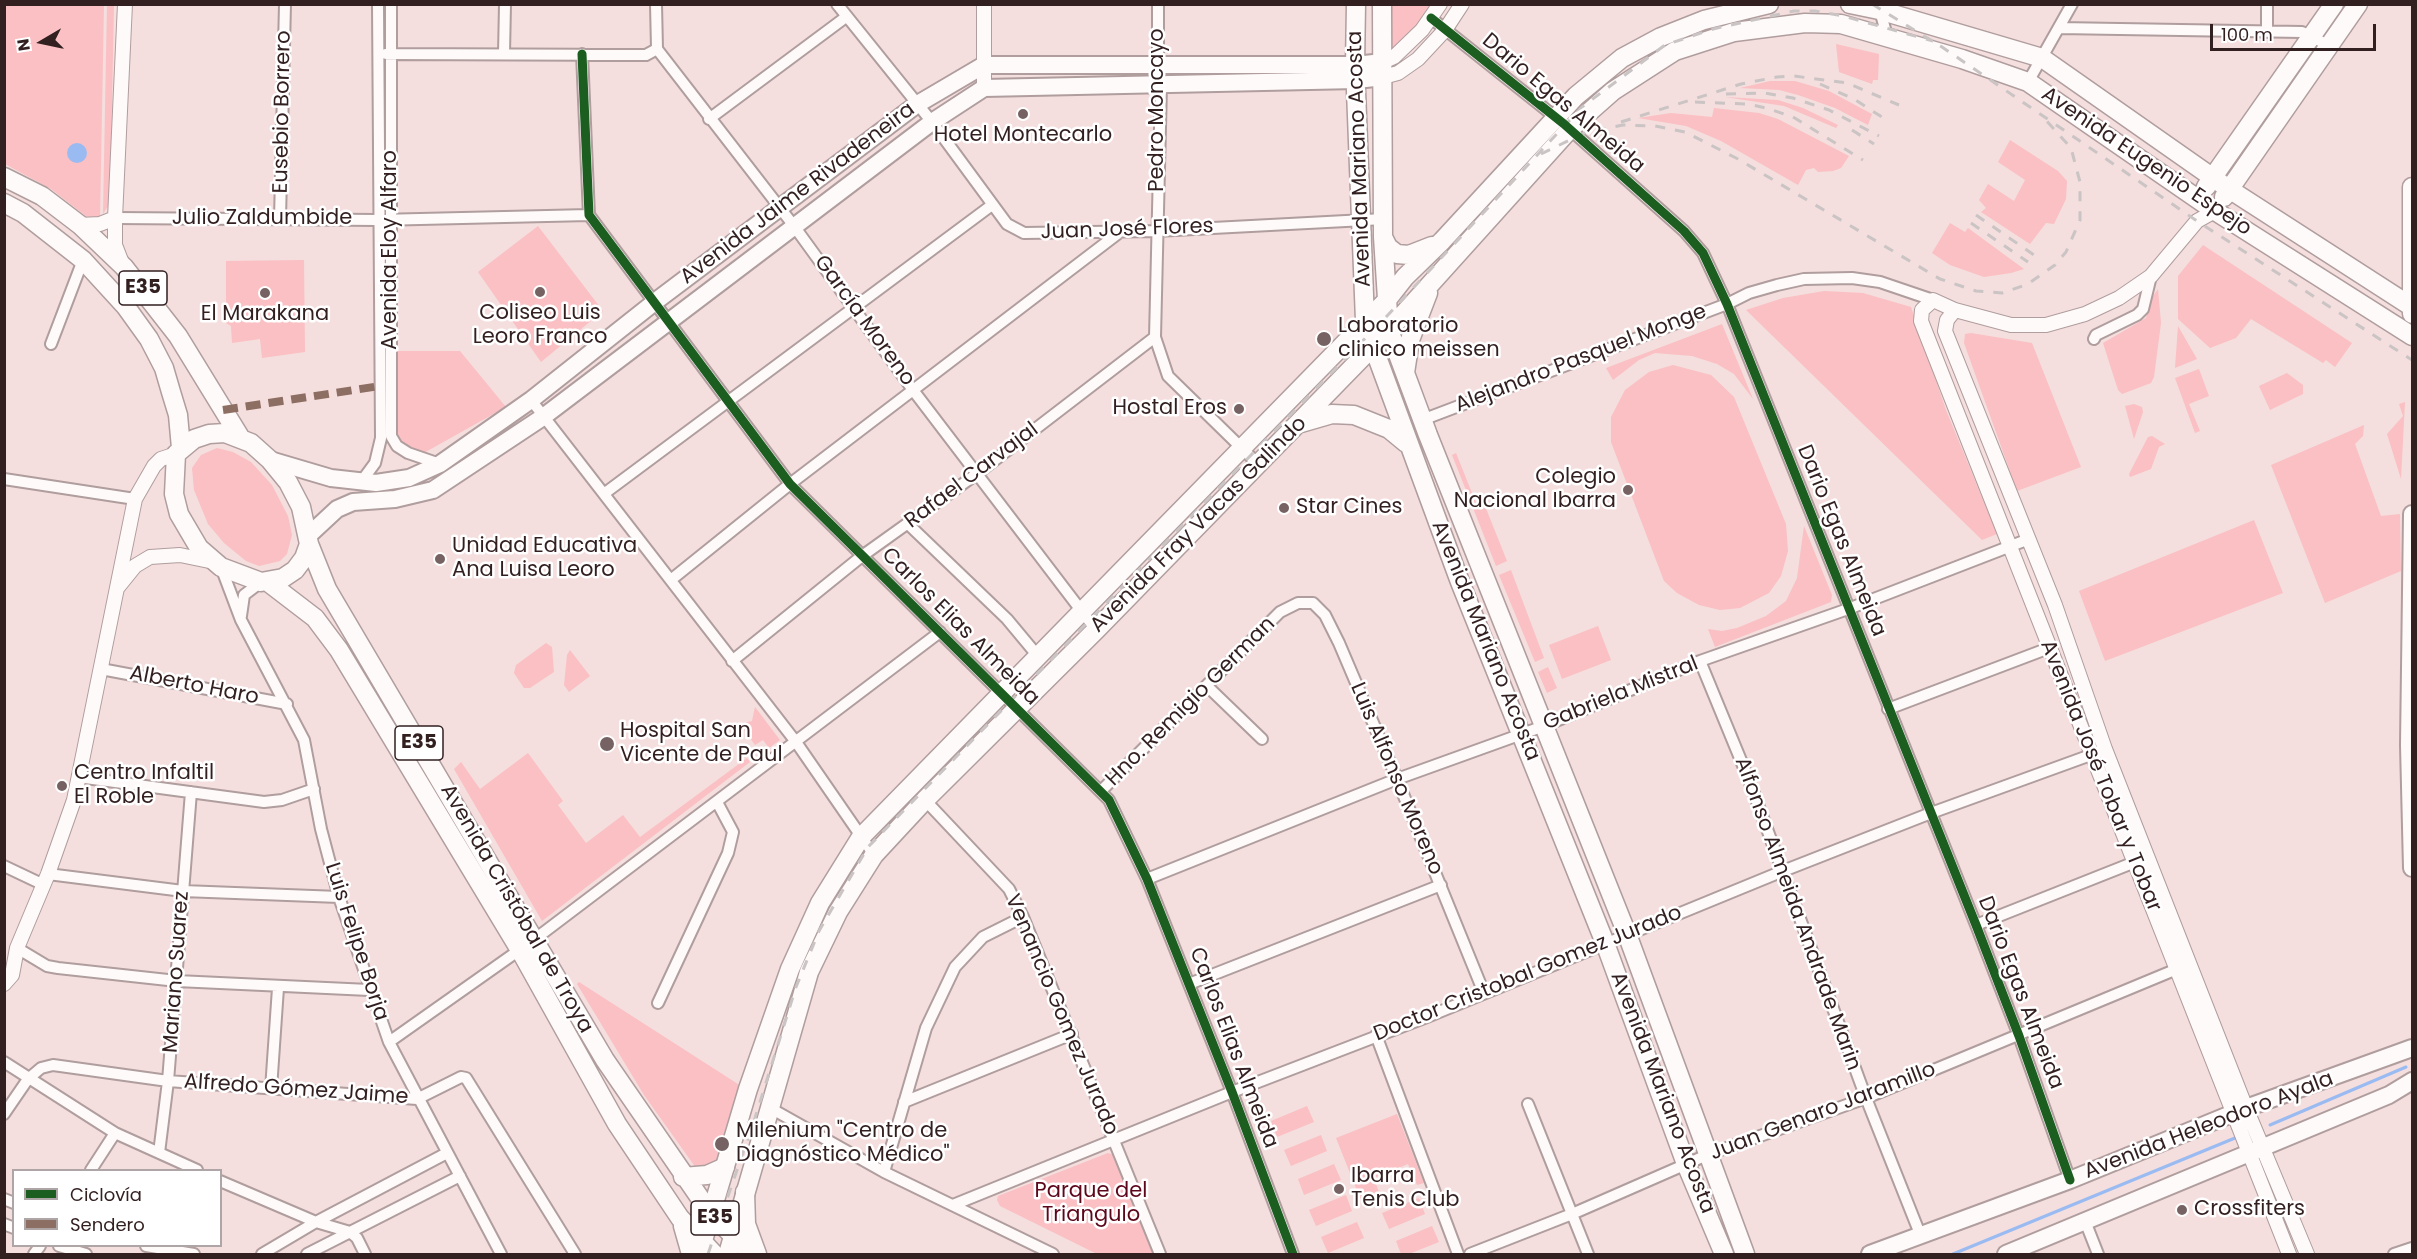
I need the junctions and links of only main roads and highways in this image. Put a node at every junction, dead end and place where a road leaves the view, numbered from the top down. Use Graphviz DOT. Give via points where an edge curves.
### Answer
graph roads {
  1 [pos="1356,4"];
  2 [pos="1382,4"];
  3 [pos="1770,4"];
  4 [pos="1850,4"];
  5 [pos="2334,4"];
  6 [pos="2358,4"];
  7 [pos="1879,7"];
  8 [pos="1887,36"];
  9 [pos="1383,69"];
  10 [pos="1356,73"];
  11 [pos="1562,124"];
  12 [pos="4,177"];
  13 [pos="2212,177"];
  14 [pos="2412,187"];
  15 [pos="2229,189"];
  16 [pos="2199,199"];
  17 [pos="4,203"];
  18 [pos="2215,211"];
  19 [pos="1383,228"];
  20 [pos="1442,241"];
  21 [pos="2412,261"];
  22 [pos="1431,285"];
  23 [pos="1387,300"];
  24 [pos="2412,306"];
  25 [pos="1365,321"];
  26 [pos="2412,325"];
  27 [pos="1389,330"];
  28 [pos="2412,336"];
  29 [pos="1372,345"];
  30 [pos="1405,374"];
  31 [pos="1300,423"];
  32 [pos="240,437"];
  33 [pos="1407,444"];
  34 [pos="179,451"];
  35 [pos="270,459"];
  36 [pos="2412,514"];
  37 [pos="309,539"];
  38 [pos="2411,563"];
  39 [pos="265,582"];
  40 [pos="2412,619"];
  41 [pos="2411,745"];
  42 [pos="2412,868"];
  43 [pos="2412,1048"];
  44 [pos="2412,1081"];
  45 [pos="725,1167"];
  46 [pos="683,1177"];
  47 [pos="745,1192"];
  48 [pos="711,1214"];
  49 [pos="732,1235"];
  50 [pos="702,1252"];
  51 [pos="728,1254"];
  52 [pos="754,1254"];
  53 [pos="1724,1254"];
  54 [pos="1745,1254"];
  55 [pos="1870,1254"];
  56 [pos="2006,1254"];
  1 -- 10 [label="main road, Avenida Mariano Acosta"];
  2 -- 9 [label="main road, Avenida Mariano Acosta"];
  3 -- 11 [label="main road, Avenida Fray Vacas Galindo" via="1704,20 1623,58 1576,96"];
  4 -- 7 [label="main road"];
  5 -- 13 [label="main road"];
  6 -- 15 [label="main road"];
  7 -- 13 [label="main road, Avenida Eugenio Espejo" via="2042,58"];
  8 -- 11 [label="main road, Avenida Fray Vacas Galindo" via="1842,24 1805,23 1734,32 1675,51"];
  8 -- 16 [label="main road, Avenida Eugenio Espejo" via="2028,82"];
  9 -- 10 [label="main road"];
  9 -- 19 [label="main road, Avenida Mariano Acosta"];
  10 -- 25 [label="main road, Avenida Mariano Acosta"];
  10 -- 35 [label="main road, Avenida Jaime Rivadeneira" via="1158,64 984,65 916,105 531,400 440,464 409,478 361,482 311,474"];
  10 -- 37 [label="main road, Avenida Jaime Rivadeneira" via="1161,85 984,87 932,122 543,417 433,490 395,500 353,502 337,509"];
  11 -- 20 [label="main road, Avenida Fray Vacas Galindo"];
  11 -- 22 [label="main road, Avenida Fray Vacas Galindo"];
  12 -- 32 [label="main road, E35" via="42,196 124,267 178,336"];
  13 -- 15 [label="main road, Avenida Eugenio Espejo"];
  13 -- 16 [label="main road"];
  14 -- 21 [label="main road"];
  15 -- 18 [label="main road"];
  15 -- 24 [label="main road, Avenida Eugenio Espejo"];
  16 -- 18 [label="main road, Avenida Eugenio Espejo"];
  17 -- 34 [label="main road, E35" via="23,213 82,260 149,339 164,368 178,415"];
  18 -- 28 [label="main road, Avenida Eugenio Espejo"];
  19 -- 20 [label="main road" via="1388,247 1397,254 1409,255"];
  19 -- 23 [label="main road, Avenida Mariano Acosta"];
  20 -- 23 [label="main road, Avenida Fray Vacas Galindo"];
  21 -- 24 [label="main road"];
  22 -- 27 [label="main road, Avenida Fray Vacas Galindo"];
  22 -- 30 [label="main road" via="1410,340"];
  23 -- 25 [label="main road, Avenida Fray Vacas Galindo"];
  23 -- 27 [label="main road, Avenida Mariano Acosta"];
  24 -- 26 [label="main road"];
  25 -- 29 [label="main road, Avenida Mariano Acosta"];
  25 -- 45 [label="main road, Avenida Fray Vacas Galindo" via="861,837 820,903 790,969"];
  27 -- 29 [label="main road, Avenida Fray Vacas Galindo"];
  27 -- 30 [label="main road, Avenida Mariano Acosta"];
  29 -- 31 [label="main road, Avenida Fray Vacas Galindo"];
  29 -- 33 [label="main road, Avenida Mariano Acosta"];
  30 -- 54 [label="main road, Avenida Mariano Acosta" via="1627,934"];
  31 -- 33 [label="main road" via="1332,414 1354,415 1389,429"];
  31 -- 47 [label="main road, Avenida Fray Vacas Galindo" via="874,855 838,912 809,972"];
  32 -- 34 [label="main road" via="209,434 194,439"];
  32 -- 35 [label="main road, E35"];
  33 -- 53 [label="main road, Avenida Mariano Acosta"];
  34 -- 39 [label="main road, E35" via="174,484 179,514 199,548 218,564"];
  35 -- 37 [label="main road, E35" via="301,507"];
  36 -- 38 [label="main road"];
  37 -- 39 [label="main road" via="304,558 295,570"];
  37 -- 46 [label="main road, Avenida Cristóbal de Troya / E35" via="327,589 605,1060"];
  38 -- 40 [label="main road"];
  39 -- 50 [label="main road, Avenida Cristóbal de Troya / E35" via="301,605 327,632 520,950 617,1124"];
  40 -- 41 [label="main road"];
  41 -- 42 [label="main road"];
  43 -- 55 [label="main road, Avenida Heleodoro Ayala"];
  44 -- 56 [label="main road, Avenida Heleodoro Ayala" via="2389,1095"];
  45 -- 46 [label="main road" via="707,1175"];
  45 -- 48 [label="main road, Avenida Fray Vacas Galindo"];
  46 -- 48 [label="main road, Avenida Cristóbal de Troya / E35"];
  47 -- 49 [label="main road, Avenida Fray Vacas Galindo"];
  47 -- 52 [label="main road" via="746,1224"];
  48 -- 49 [label="main road, Avenida Cristóbal de Troya / E35"];
  48 -- 50 [label="main road, Avenida Fray Vacas Galindo"];
  49 -- 51 [label="main road, Avenida Fray Vacas Galindo"];
  49 -- 52 [label="main road, Avenida Cristóbal de Troya / E35"];
}
